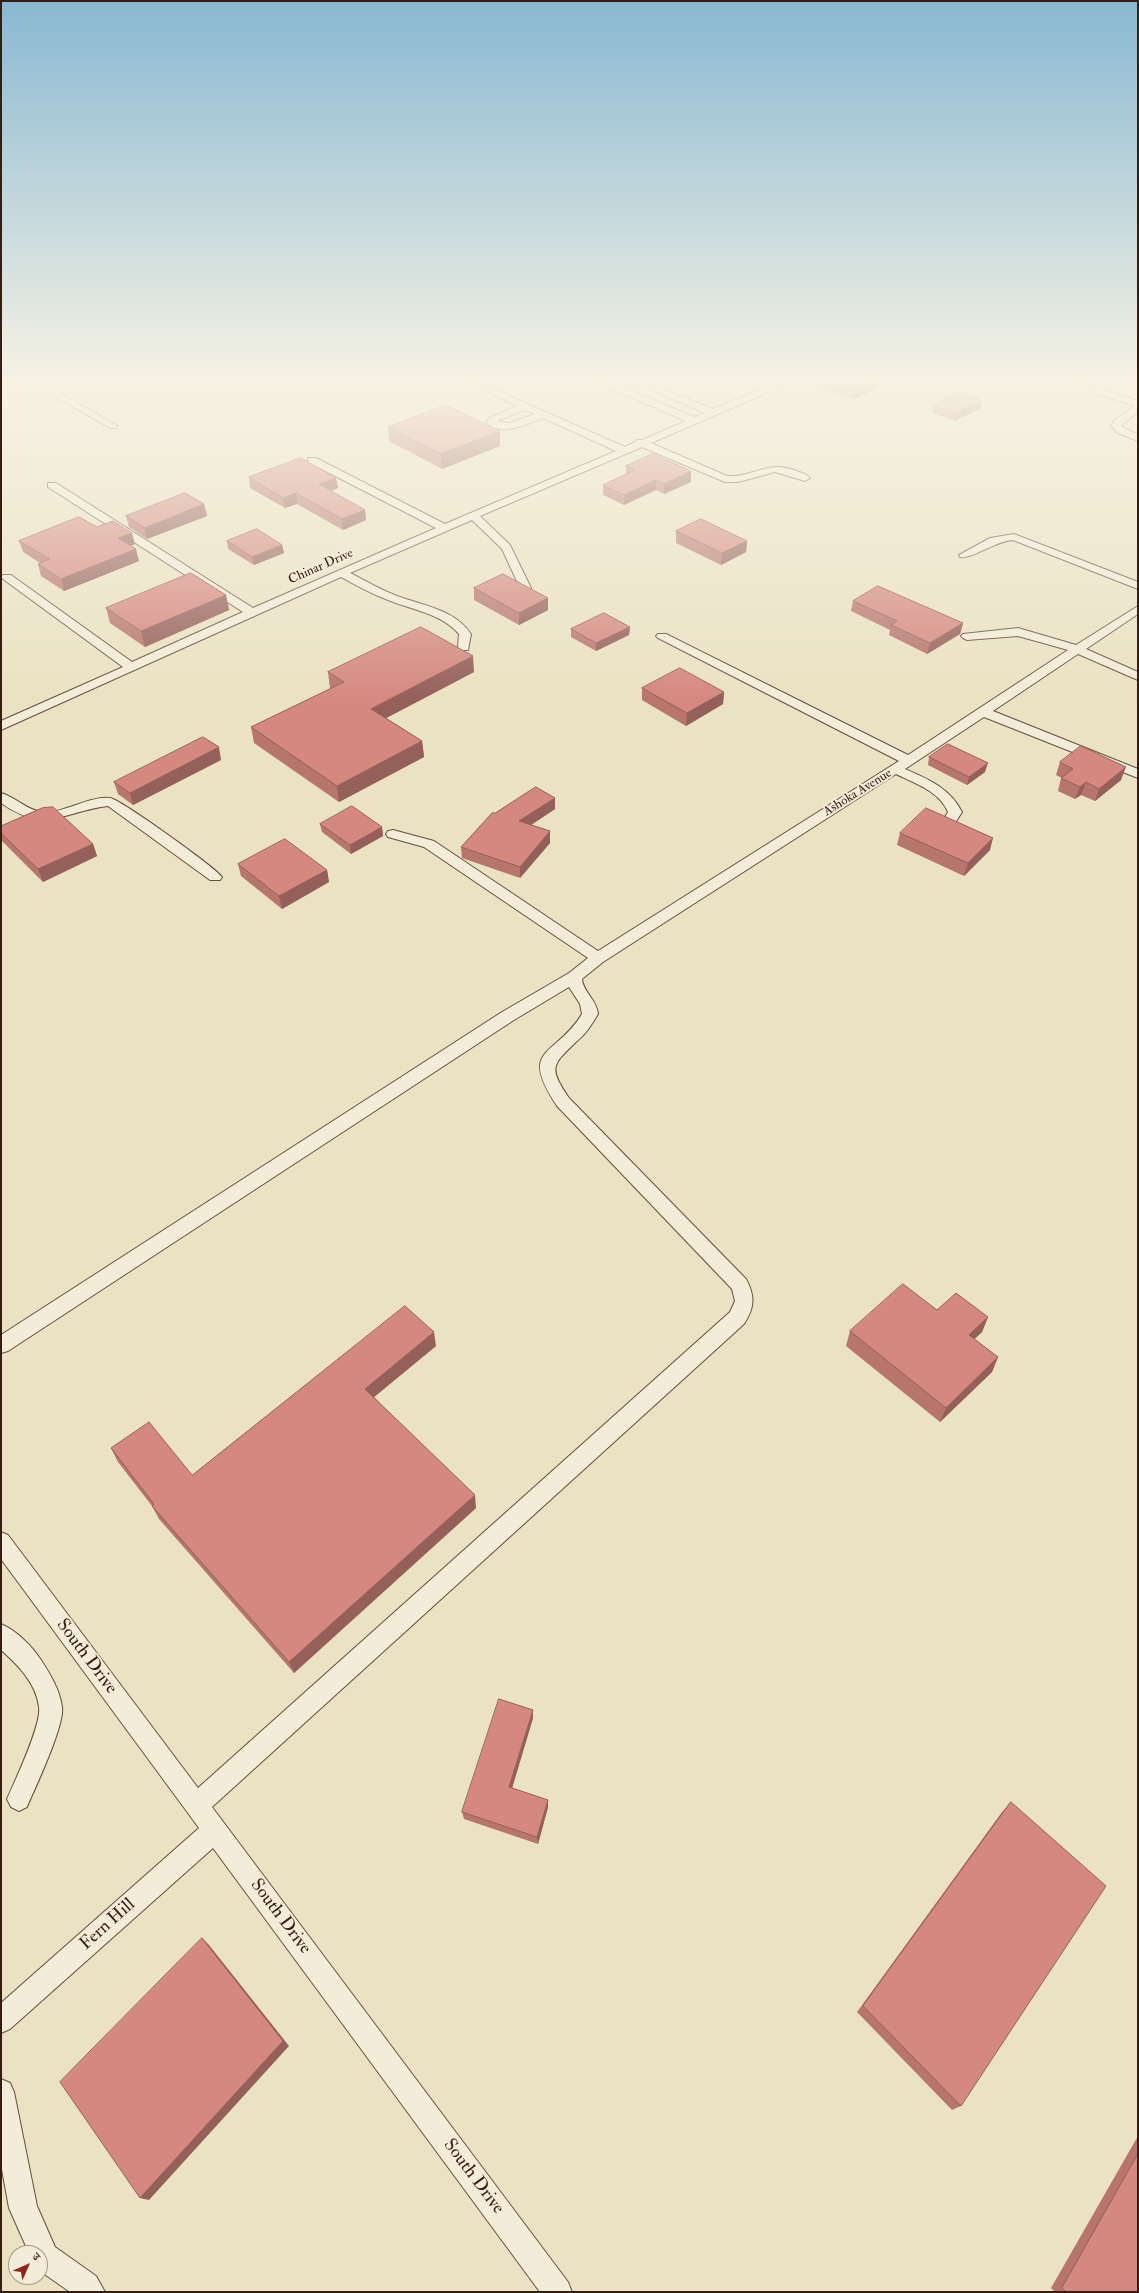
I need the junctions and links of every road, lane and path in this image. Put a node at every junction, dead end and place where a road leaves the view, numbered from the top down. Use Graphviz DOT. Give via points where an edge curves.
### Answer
graph roads {
  1 [pos="55,488"];
  2 [pos="366,488"];
  3 [pos="535,488"];
  4 [pos="473,515"];
  5 [pos="444,528"];
  6 [pos="964,555"];
  7 [pos="342,573"];
  8 [pos="7,578"];
  9 [pos="1138,586"];
  10 [pos="525,588"];
  11 [pos="1138,609"];
  12 [pos="252,613"];
  13 [pos="662,636"];
  14 [pos="967,636"];
  15 [pos="464,647"];
  16 [pos="1077,649"];
  17 [pos="131,667"];
  18 [pos="1138,676"];
  19 [pos="984,712"];
  20 [pos="4,720"];
  21 [pos="909,761"];
  22 [pos="895,769"];
  23 [pos="1138,774"];
  24 [pos="1,797"];
  25 [pos="947,825"];
  26 [pos="393,834"];
  27 [pos="215,878"];
  28 [pos="598,958"];
  29 [pos="575,976"];
  30 [pos="1,1345"];
  31 [pos="1,1542"];
  32 [pos="1,1635"];
  33 [pos="19,1799"];
  34 [pos="196,1805"];
  35 [pos="215,1830"];
  36 [pos="1,2020"];
  37 [pos="1,2092"];
  38 [pos="92,2292"];
  39 [pos="558,2292"];
  1 -- 12 [label="street"];
  2 -- 5 [label="street"];
  3 -- 4 [label="street, Chinar Drive"];
  4 -- 5 [label="street, Chinar Drive"];
  4 -- 10 [label="street" via="506,547"];
  5 -- 7 [label="street, Chinar Drive"];
  6 -- 9 [label="street" via="993,539 1002,536 1014,537"];
  7 -- 12 [label="street, Chinar Drive"];
  7 -- 15 [label="street" via="384,595 446,617 458,625 465,634"];
  8 -- 17 [label="street"];
  11 -- 16 [label="street, Ashoka Avenue"];
  12 -- 17 [label="street, Chinar Drive"];
  13 -- 21 [label="street"];
  14 -- 16 [label="street" via="1004,631 1018,632"];
  16 -- 18 [label="street"];
  16 -- 19 [label="street, Ashoka Avenue"];
  17 -- 20 [label="street, Chinar Drive"];
  19 -- 21 [label="street, Ashoka Avenue"];
  19 -- 23 [label="street"];
  21 -- 22 [label="street, Ashoka Avenue"];
  22 -- 25 [label="street" via="936,790 952,803 955,812"];
  22 -- 28 [label="street, Ashoka Avenue"];
  24 -- 27 [label="street" via="27,814 42,818 110,802"];
  26 -- 28 [label="street" via="429,844"];
  28 -- 29 [label="street, Ashoka Avenue"];
  29 -- 30 [label="street, Ashoka Avenue" via="508,1016"];
  29 -- 34 [label="street" via="576,987 589,1003 590,1014 580,1030 554,1052 547,1062 546,1073 550,1086 739,1284 746,1295 745,1307 737,1318"];
  31 -- 34 [label="street, South Drive"];
  32 -- 33 [label="street" via="26,1657 43,1683 51,1708 45,1735"];
  34 -- 35 [label="street, South Drive"];
  35 -- 36 [label="street, Fern Hill"];
  35 -- 39 [label="street, South Drive"];
  37 -- 38 [label="street" via="23,2208 35,2236 45,2257"];
}
